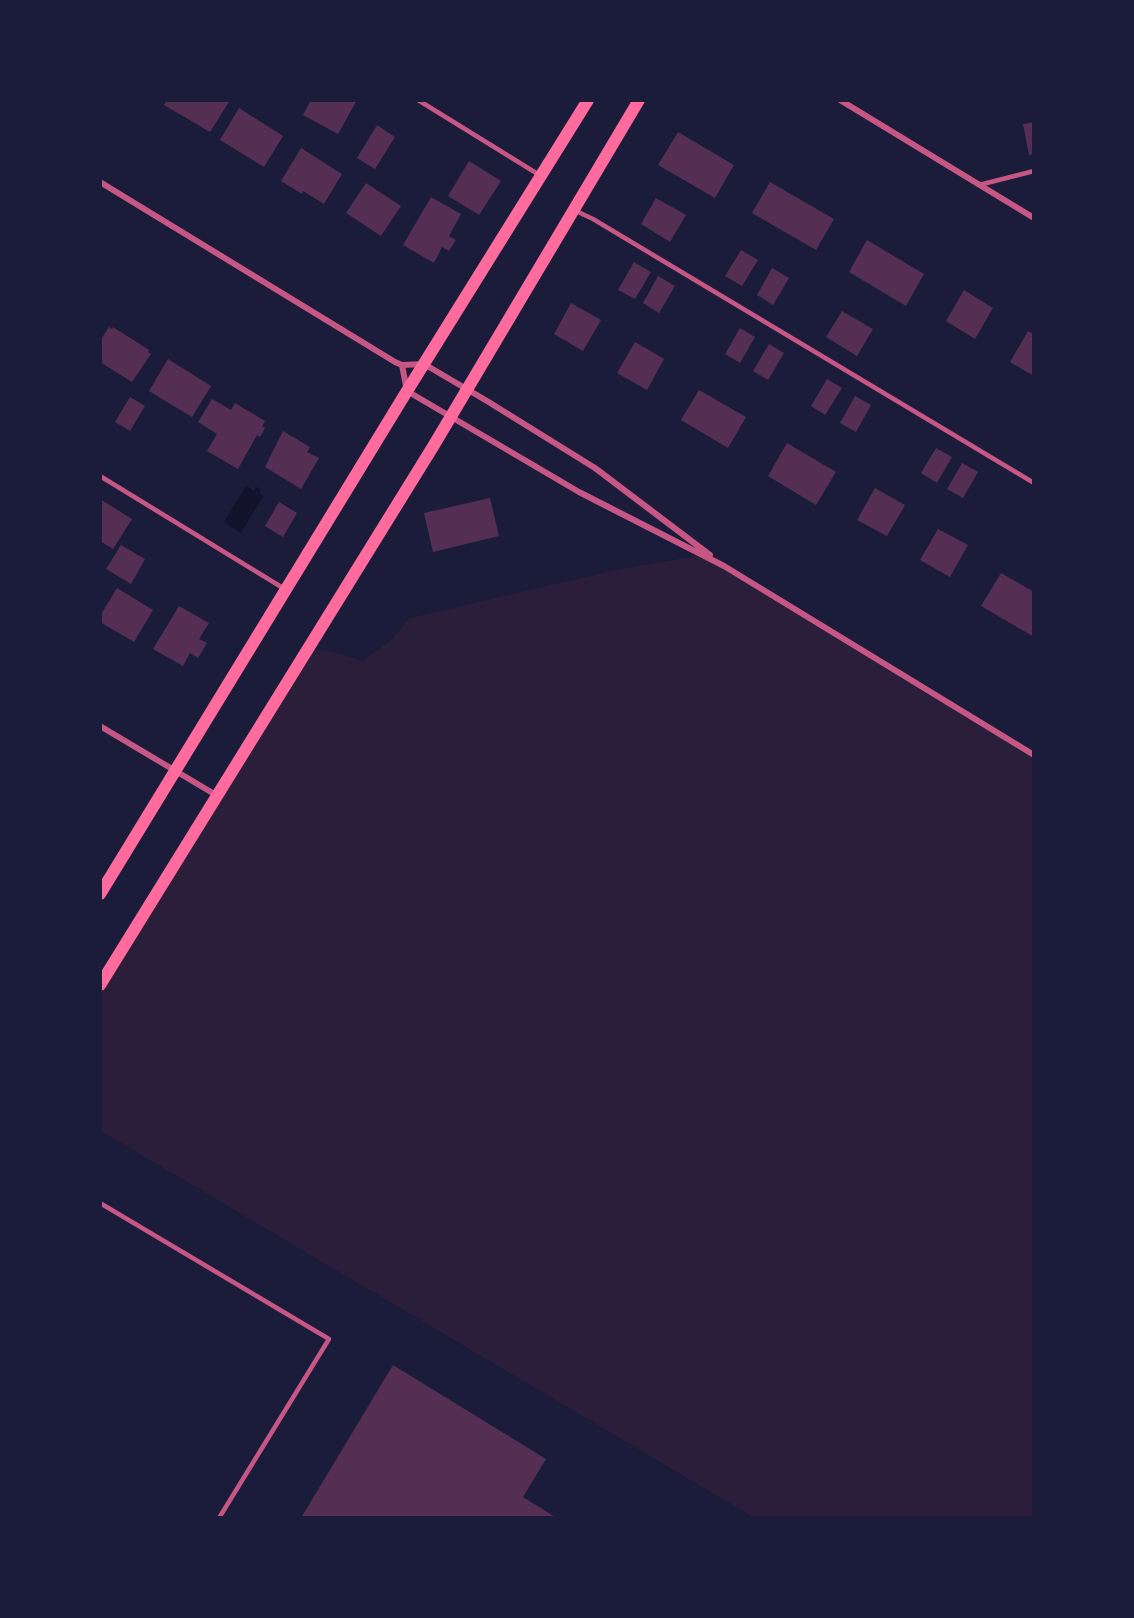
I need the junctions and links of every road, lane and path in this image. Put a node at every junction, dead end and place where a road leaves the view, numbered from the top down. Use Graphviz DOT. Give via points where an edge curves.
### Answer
graph roads {
  1 [pos="418,100"];
  2 [pos="588,100"];
  3 [pos="639,100"];
  4 [pos="840,100"];
  5 [pos="1034,171"];
  6 [pos="541,176"];
  7 [pos="100,182"];
  8 [pos="979,185"];
  9 [pos="574,210"];
  10 [pos="1034,218"];
  11 [pos="424,364"];
  12 [pos="402,365"];
  13 [pos="467,389"];
  14 [pos="407,391"];
  15 [pos="451,416"];
  16 [pos="100,476"];
  17 [pos="1034,483"];
  18 [pos="724,566"];
  19 [pos="286,590"];
  20 [pos="100,726"];
  21 [pos="1034,755"];
  22 [pos="175,772"];
  23 [pos="216,795"];
  24 [pos="100,894"];
  25 [pos="100,985"];
  26 [pos="100,1203"];
  27 [pos="219,1518"];
  1 -- 6 [label="lane"];
  2 -- 6 [label="main road"];
  3 -- 9 [label="main road"];
  4 -- 8 [label="street"];
  5 -- 8 [label="lane"];
  6 -- 11 [label="main road"];
  7 -- 12 [label="street"];
  8 -- 10 [label="street"];
  9 -- 13 [label="main road"];
  9 -- 17 [label="lane"];
  11 -- 12 [label="street"];
  11 -- 13 [label="street"];
  11 -- 14 [label="main road"];
  12 -- 14 [label="street"];
  13 -- 15 [label="main road"];
  13 -- 18 [label="street" via="595,468"];
  14 -- 15 [label="street"];
  14 -- 19 [label="main road"];
  15 -- 18 [label="street" via="579,492"];
  15 -- 23 [label="main road"];
  16 -- 19 [label="lane"];
  18 -- 21 [label="street"];
  19 -- 22 [label="main road"];
  20 -- 22 [label="street"];
  22 -- 23 [label="street"];
  22 -- 24 [label="main road"];
  23 -- 25 [label="main road"];
  26 -- 27 [label="lane" via="329,1339"];
}
